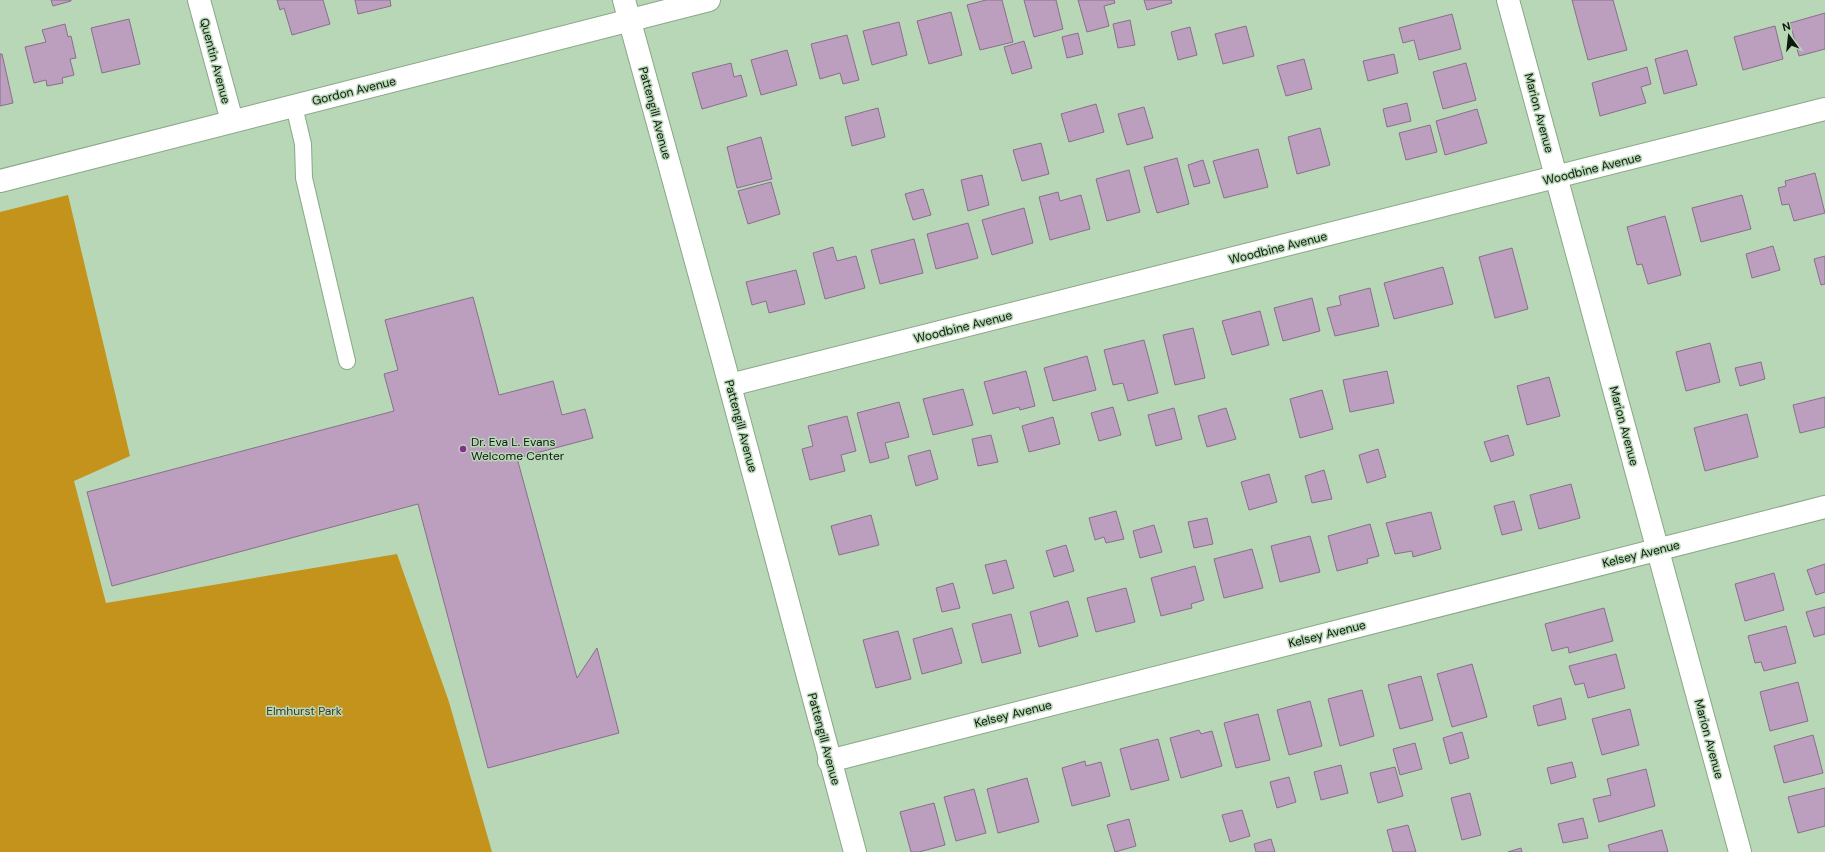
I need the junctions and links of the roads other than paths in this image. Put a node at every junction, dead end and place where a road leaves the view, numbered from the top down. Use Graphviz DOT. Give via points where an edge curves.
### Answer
graph roads {
  1 [pos="199,0"];
  2 [pos="709,0"];
  3 [pos="1508,0"];
  4 [pos="627,10"];
  5 [pos="294,106"];
  6 [pos="1825,109"];
  7 [pos="232,121"];
  8 [pos="1557,178"];
  9 [pos="0,181"];
  10 [pos="347,361"];
  11 [pos="730,385"];
  12 [pos="1825,507"];
  13 [pos="1658,550"];
  14 [pos="829,761"];
  15 [pos="855,852"];
  16 [pos="1740,852"];
  1 -- 7 [label="street, Quentin Avenue"];
  2 -- 4 [label="street, Gordon Avenue"];
  3 -- 8 [label="street, Marion Avenue"];
  4 -- 5 [label="street, Gordon Avenue" via="604,28"];
  4 -- 11 [label="street, Pattengill Avenue"];
  5 -- 7 [label="street, Gordon Avenue"];
  5 -- 10 [label="lane" via="303,144 304,178"];
  6 -- 8 [label="street, Woodbine Avenue"];
  7 -- 9 [label="street, Gordon Avenue"];
  8 -- 11 [label="street, Woodbine Avenue"];
  8 -- 13 [label="street, Marion Avenue"];
  11 -- 14 [label="street, Pattengill Avenue"];
  12 -- 13 [label="street, Kelsey Avenue"];
  13 -- 14 [label="street, Kelsey Avenue"];
  13 -- 16 [label="street, Marion Avenue"];
  14 -- 15 [label="street, Pattengill Avenue"];
}
